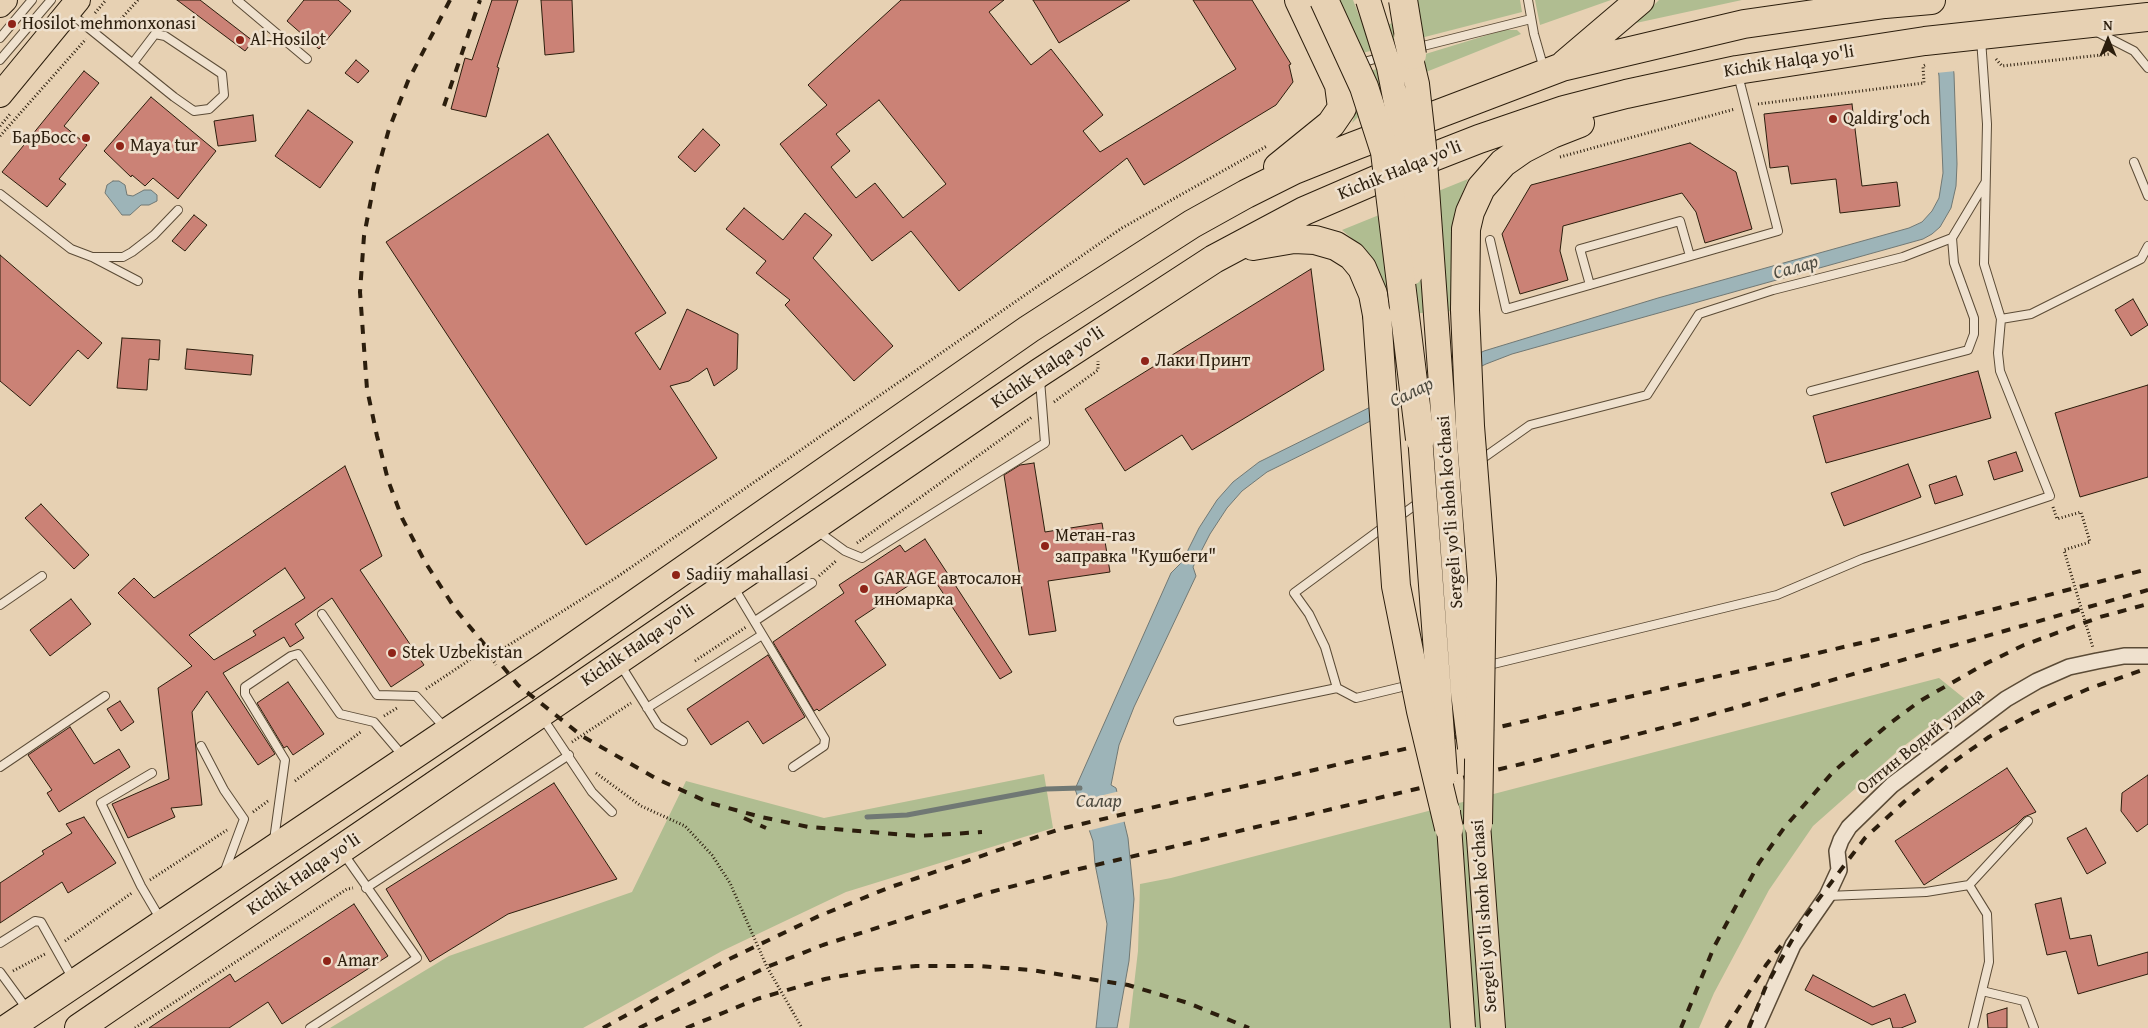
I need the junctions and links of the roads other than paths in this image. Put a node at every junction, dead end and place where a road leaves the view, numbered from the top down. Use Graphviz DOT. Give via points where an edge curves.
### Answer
graph roads {
  1 [pos="4,0"];
  2 [pos="32,0"];
  3 [pos="237,0"];
  4 [pos="1299,0"];
  5 [pos="1324,0"];
  6 [pos="1368,0"];
  7 [pos="1393,0"];
  8 [pos="1403,0"];
  9 [pos="1528,0"];
  10 [pos="1640,0"];
  11 [pos="1926,0"];
  12 [pos="1878,2"];
  13 [pos="66,4"];
  14 [pos="0,5"];
  15 [pos="2148,17"];
  16 [pos="1531,19"];
  17 [pos="2082,24"];
  18 [pos="0,38"];
  19 [pos="1982,47"];
  20 [pos="1403,54"];
  21 [pos="307,59"];
  22 [pos="0,60"];
  23 [pos="133,63"];
  24 [pos="1338,64"];
  25 [pos="2148,68"];
  26 [pos="1553,70"];
  27 [pos="1737,70"];
  28 [pos="1691,79"];
  29 [pos="0,95"];
  30 [pos="2134,162"];
  31 [pos="1986,182"];
  32 [pos="0,194"];
  33 [pos="1246,194"];
  34 [pos="2148,196"];
  35 [pos="178,210"];
  36 [pos="1952,238"];
  37 [pos="1490,240"];
  38 [pos="2148,246"];
  39 [pos="1690,256"];
  40 [pos="92,257"];
  41 [pos="1214,259"];
  42 [pos="138,281"];
  43 [pos="1590,285"];
  44 [pos="2000,319"];
  45 [pos="1039,373"];
  46 [pos="1811,391"];
  47 [pos="1420,439"];
  48 [pos="1467,469"];
  49 [pos="1459,474"];
  50 [pos="813,527"];
  51 [pos="710,551"];
  52 [pos="42,576"];
  53 [pos="731,583"];
  54 [pos="812,583"];
  55 [pos="0,605"];
  56 [pos="322,614"];
  57 [pos="755,621"];
  58 [pos="762,635"];
  59 [pos="2148,656"];
  60 [pos="618,660"];
  61 [pos="1452,674"];
  62 [pos="1442,677"];
  63 [pos="1433,679"];
  64 [pos="1423,681"];
  65 [pos="1337,688"];
  66 [pos="105,696"];
  67 [pos="648,708"];
  68 [pos="540,713"];
  69 [pos="1178,721"];
  70 [pos="448,731"];
  71 [pos="683,741"];
  72 [pos="201,746"];
  73 [pos="569,756"];
  74 [pos="406,760"];
  75 [pos="0,767"];
  76 [pos="793,767"];
  77 [pos="152,773"];
  78 [pos="612,812"];
  79 [pos="2028,821"];
  80 [pos="1478,824"];
  81 [pos="1449,828"];
  82 [pos="273,850"];
  83 [pos="341,850"];
  84 [pos="1969,884"];
  85 [pos="219,886"];
  86 [pos="366,888"];
  87 [pos="1827,896"];
  88 [pos="163,924"];
  89 [pos="0,943"];
  90 [pos="2,974"];
  91 [pos="76,982"];
  92 [pos="1982,991"];
  93 [pos="26,1023"];
  94 [pos="79,1028"];
  95 [pos="310,1028"];
  96 [pos="1463,1028"];
  97 [pos="1494,1028"];
  98 [pos="1756,1028"];
  99 [pos="1973,1028"];
  100 [pos="2034,1028"];
  1 -- 14 [label="main road"];
  2 -- 18 [label="lane"];
  3 -- 21 [label="lane"];
  4 -- 24 [label="highway"];
  5 -- 47 [label="highway, bridge" via="1364,87 1385,152"];
  6 -- 47 [label="main road, Sergeli yo‘li shoh ko‘chasi, bridge" via="1389,67 1401,136"];
  7 -- 20 [label="main road, Sergeli yo‘li shoh ko‘chasi, bridge"];
  8 -- 20 [label="highway, bridge"];
  9 -- 16 [label="lane"];
  10 -- 26 [label="highway"];
  11 -- 12 [label="highway, Kichik Halqa yo'li"];
  12 -- 26 [label="highway, Kichik Halqa yo'li" via="1744,24"];
  13 -- 22 [label="lane"];
  13 -- 23 [label="lane" via="92,32"];
  13 -- 29 [label="main road"];
  15 -- 17 [label="highway, Kichik Halqa yo'li"];
  16 -- 20 [label="lane"];
  16 -- 26 [label="lane"];
  17 -- 19 [label="highway, Kichik Halqa yo'li"];
  17 -- 25 [label="lane" via="2134,51"];
  19 -- 27 [label="highway, Kichik Halqa yo'li" via="1926,41"];
  19 -- 31 [label="lane" via="1987,124"];
  20 -- 24 [label="lane"];
  20 -- 80 [label="main road, Sergeli yo‘li shoh ko‘chasi, bridge" via="1420,102 1463,692"];
  23 -- 23 [label="lane" via="194,111 209,109 224,95 222,74 165,36 155,34"];
  24 -- 33 [label="highway" via="1342,108 1338,117"];
  26 -- 33 [label="highway, Kichik Halqa yo'li" via="1312,163"];
  27 -- 28 [label="highway, Kichik Halqa yo'li"];
  27 -- 39 [label="lane" via="1778,231"];
  28 -- 41 [label="highway, Kichik Halqa yo'li" via="1564,110 1479,139 1348,191"];
  28 -- 80 [label="highway, bridge" via="1552,134 1523,149 1494,172 1476,195 1466,230 1465,310 1482,579"];
  30 -- 34 [label="lane"];
  31 -- 36 [label="lane"];
  31 -- 44 [label="lane" via="1984,264"];
  32 -- 40 [label="lane" via="71,249"];
  33 -- 51 [label="highway, Kichik Halqa yo'li" via="1192,224 1029,329"];
  35 -- 40 [label="lane" via="154,235 123,257"];
  36 -- 46 [label="lane" via="1954,263 1974,318 1974,334 1968,350"];
  36 -- 48 [label="lane" via="1903,257 1773,290 1699,314 1647,395 1530,425"];
  37 -- 43 [label="lane" via="1506,309"];
  38 -- 44 [label="lane" via="2141,259 2031,314"];
  39 -- 43 [label="lane"];
  39 -- 43 [label="lane" via="1680,221 1580,248"];
  40 -- 42 [label="lane"];
  41 -- 45 [label="highway, Kichik Halqa yo'li"];
  41 -- 81 [label="highway, bridge" via="1275,241 1304,239 1330,243 1362,268 1373,294 1396,586"];
  44 -- 61 [label="lane" via="2000,371 2050,496 1862,559 1777,595"];
  45 -- 50 [label="highway, Kichik Halqa yo'li"];
  45 -- 50 [label="lane" via="1045,443 862,558 845,551"];
  47 -- 81 [label="main road, Sergeli yo‘li shoh ko‘chasi, bridge"];
  49 -- 65 [label="lane" via="1294,593 1309,614 1325,647"];
  50 -- 53 [label="highway, Kichik Halqa yo'li"];
  51 -- 53 [label="highway"];
  51 -- 70 [label="highway, Kichik Halqa yo'li"];
  52 -- 55 [label="lane"];
  53 -- 57 [label="lane"];
  53 -- 60 [label="highway, Kichik Halqa yo'li"];
  54 -- 57 [label="lane"];
  56 -- 70 [label="lane" via="377,695 416,696"];
  57 -- 58 [label="lane"];
  58 -- 67 [label="lane"];
  58 -- 76 [label="lane" via="824,739 824,746"];
  59 -- 87 [label="street, Олтин Водий улица" via="2124,656 2069,667 2006,699 1892,785 1849,827 1837,851 1839,870"];
  60 -- 67 [label="lane"];
  60 -- 68 [label="highway, Kichik Halqa yo'li"];
  62 -- 63 [label="lane"];
  64 -- 65 [label="lane" via="1356,698"];
  65 -- 69 [label="lane"];
  66 -- 75 [label="lane"];
  67 -- 71 [label="lane" via="658,725"];
  68 -- 73 [label="lane"];
  68 -- 83 [label="highway, Kichik Halqa yo'li"];
  70 -- 74 [label="highway, Kichik Halqa yo'li"];
  72 -- 85 [label="lane" via="224,790 244,819"];
  73 -- 78 [label="lane" via="592,792"];
  73 -- 86 [label="lane"];
  74 -- 82 [label="highway, Kichik Halqa yo'li"];
  74 -- 82 [label="lane" via="374,722 340,714 298,654 245,687 245,694 285,760"];
  77 -- 88 [label="lane" via="101,803"];
  79 -- 84 [label="lane"];
  80 -- 97 [label="main road, Sergeli yo‘li shoh ko‘chasi"];
  81 -- 96 [label="main road, Sergeli yo‘li shoh ko‘chasi, bridge"];
  82 -- 85 [label="highway, Kichik Halqa yo'li"];
  83 -- 86 [label="lane"];
  83 -- 94 [label="highway, Kichik Halqa yo'li"];
  84 -- 87 [label="lane" via="1926,892"];
  84 -- 92 [label="lane" via="1987,914 1990,962"];
  85 -- 88 [label="highway, Kichik Halqa yo'li"];
  86 -- 95 [label="lane" via="417,958"];
  87 -- 98 [label="street, Олтин Водий улица" via="1793,945"];
  88 -- 91 [label="highway, Kichik Halqa yo'li"];
  89 -- 91 [label="lane" via="40,922"];
  90 -- 93 [label="lane"];
  91 -- 93 [label="highway, Kichik Halqa yo'li"];
  92 -- 99 [label="lane"];
  92 -- 100 [label="lane" via="2024,1001"];
}
